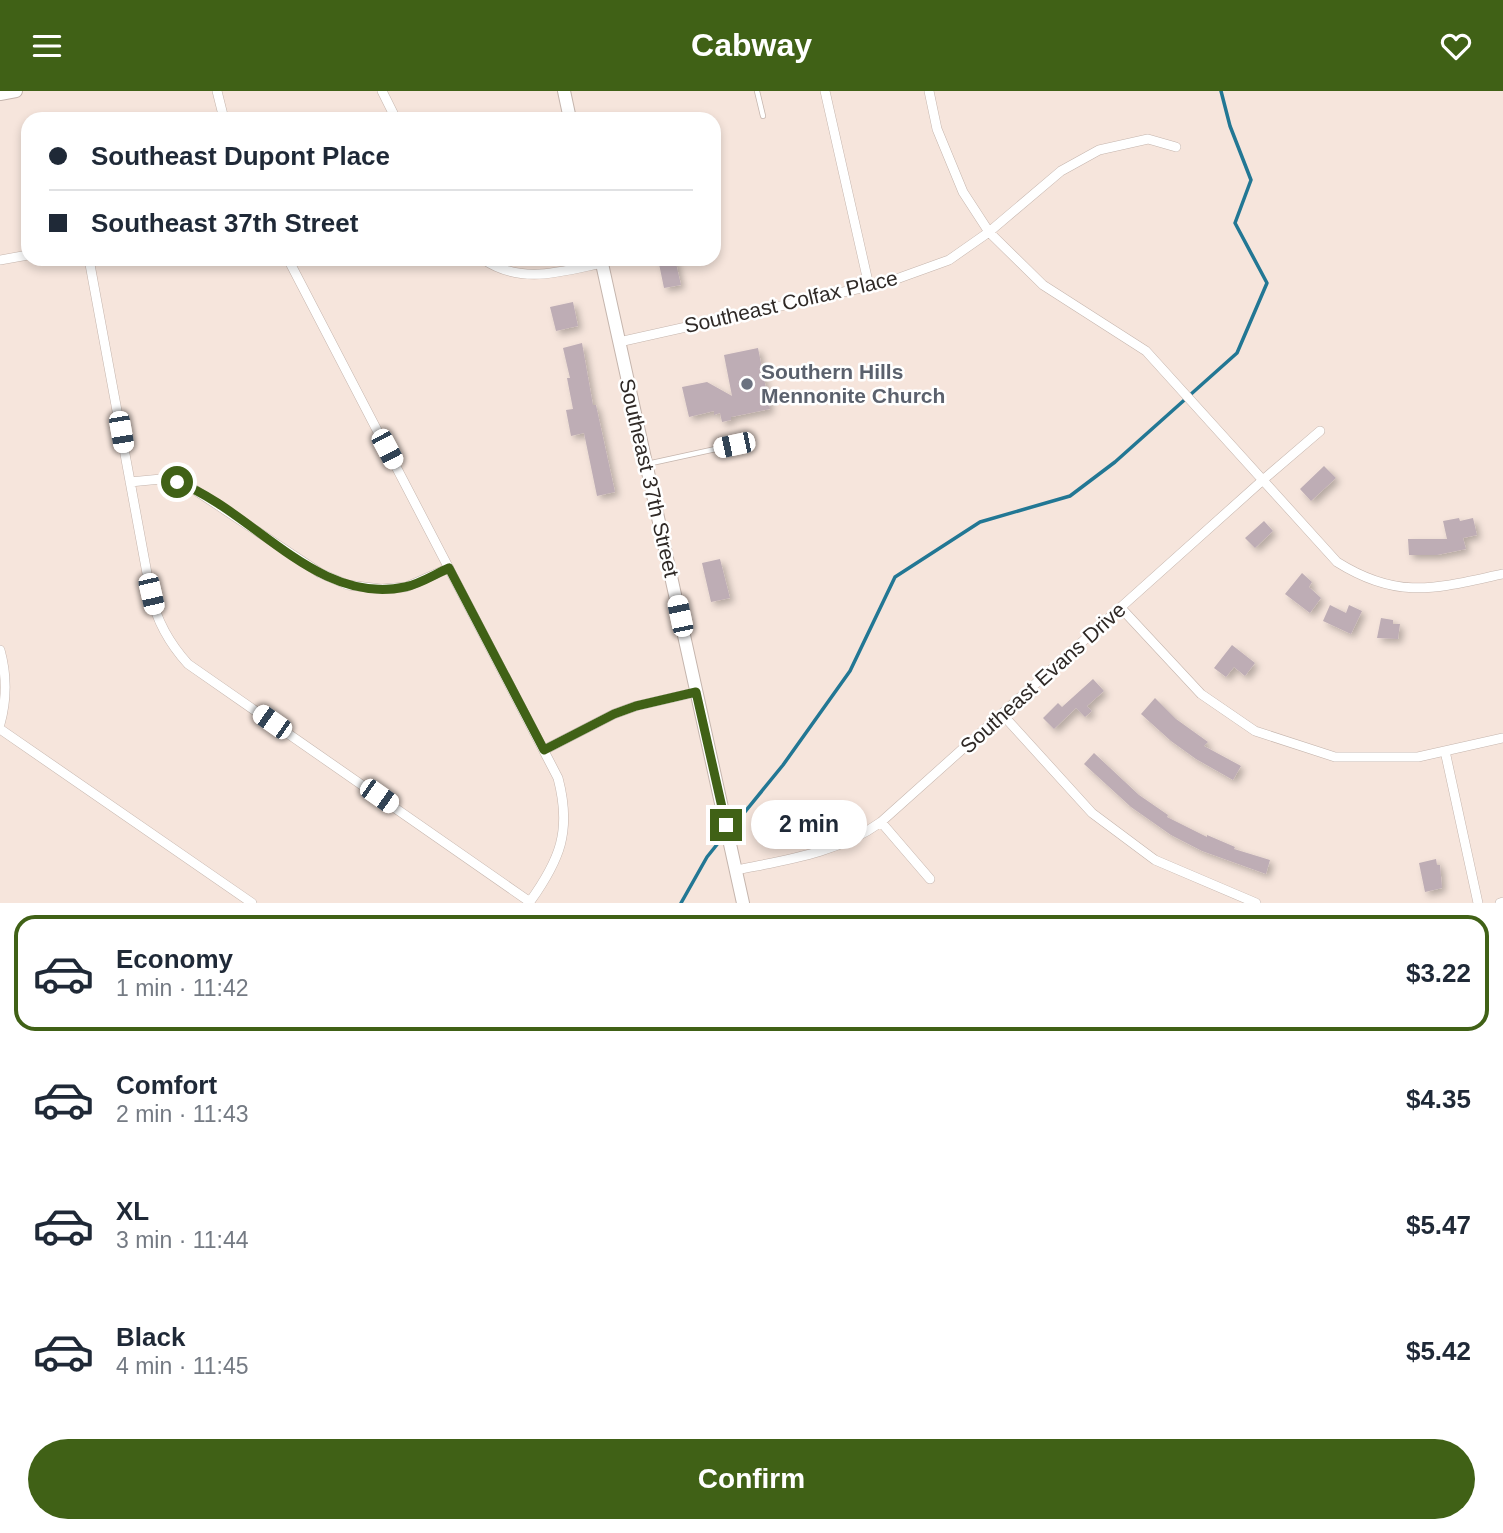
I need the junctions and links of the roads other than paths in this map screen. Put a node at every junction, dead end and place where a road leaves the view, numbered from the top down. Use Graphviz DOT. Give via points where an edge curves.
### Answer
graph roads {
  1 [pos="16,91"];
  2 [pos="217,91"];
  3 [pos="382,91"];
  4 [pos="564,91"];
  5 [pos="757,91"];
  6 [pos="825,91"];
  7 [pos="929,91"];
  8 [pos="0,94"];
  9 [pos="222,112"];
  10 [pos="392,112"];
  11 [pos="568,112"];
  12 [pos="763,116"];
  13 [pos="1175,147"];
  14 [pos="989,232"];
  15 [pos="21,256"];
  16 [pos="0,260"];
  17 [pos="90,266"];
  18 [pos="292,266"];
  19 [pos="495,266"];
  20 [pos="581,266"];
  21 [pos="602,266"];
  22 [pos="869,286"];
  23 [pos="619,342"];
  24 [pos="1320,431"];
  25 [pos="734,445"];
  26 [pos="646,464"];
  27 [pos="1264,479"];
  28 [pos="130,482"];
  29 [pos="449,568"];
  30 [pos="1503,574"];
  31 [pos="1121,608"];
  32 [pos="0,650"];
  33 [pos="696,692"];
  34 [pos="1002,714"];
  35 [pos="0,724"];
  36 [pos="0,729"];
  37 [pos="1503,738"];
  38 [pos="544,750"];
  39 [pos="1446,751"];
  40 [pos="881,822"];
  41 [pos="734,866"];
  42 [pos="930,879"];
  43 [pos="530,902"];
  44 [pos="252,903"];
  45 [pos="743,903"];
  46 [pos="1256,903"];
  47 [pos="1478,903"];
  1 -- 8 [label="main road"];
  2 -- 9 [label="street"];
  3 -- 10 [label="street"];
  4 -- 11 [label="main road"];
  5 -- 12 [label="lane"];
  6 -- 22 [label="street"];
  7 -- 14 [label="street" via="937,129 963,192"];
  13 -- 14 [label="street, Southeast Colfax Place" via="1148,139 1099,150 1060,171"];
  14 -- 22 [label="street, Southeast Colfax Place" via="948,260"];
  14 -- 27 [label="street" via="1043,285 1146,351"];
  15 -- 16 [label="street"];
  17 -- 28 [label="street"];
  18 -- 29 [label="street"];
  19 -- 20 [label="street" via="524,276 540,276"];
  21 -- 23 [label="main road, Southeast 37th Street"];
  22 -- 23 [label="street, Southeast Colfax Place"];
  23 -- 26 [label="main road, Southeast 37th Street"];
  24 -- 27 [label="street, Southeast Evans Drive"];
  25 -- 26 [label="lane"];
  26 -- 33 [label="main road, Southeast 37th Street"];
  27 -- 30 [label="street" via="1337,562 1362,576 1423,589"];
  27 -- 31 [label="street, Southeast Evans Drive"];
  28 -- 29 [label="street" via="161,479 192,488 320,573 348,585 406,587"];
  28 -- 43 [label="street" via="154,608 166,636 188,664"];
  29 -- 38 [label="street"];
  31 -- 34 [label="street, Southeast Evans Drive"];
  31 -- 39 [label="street" via="1200,694 1255,731 1335,757 1418,757"];
  32 -- 35 [label="street" via="6,684"];
  33 -- 38 [label="street" via="614,714"];
  33 -- 41 [label="main road, Southeast 37th Street"];
  34 -- 40 [label="street, Southeast Evans Drive"];
  34 -- 46 [label="street" via="1093,813 1155,860"];
  36 -- 44 [label="street"];
  37 -- 39 [label="street"];
  38 -- 43 [label="street" via="563,797 563,838 553,867"];
  39 -- 47 [label="street"];
  40 -- 41 [label="street, Southeast Evans Drive" via="835,847"];
  40 -- 42 [label="street"];
  41 -- 45 [label="main road, Southeast 37th Street"];
}
